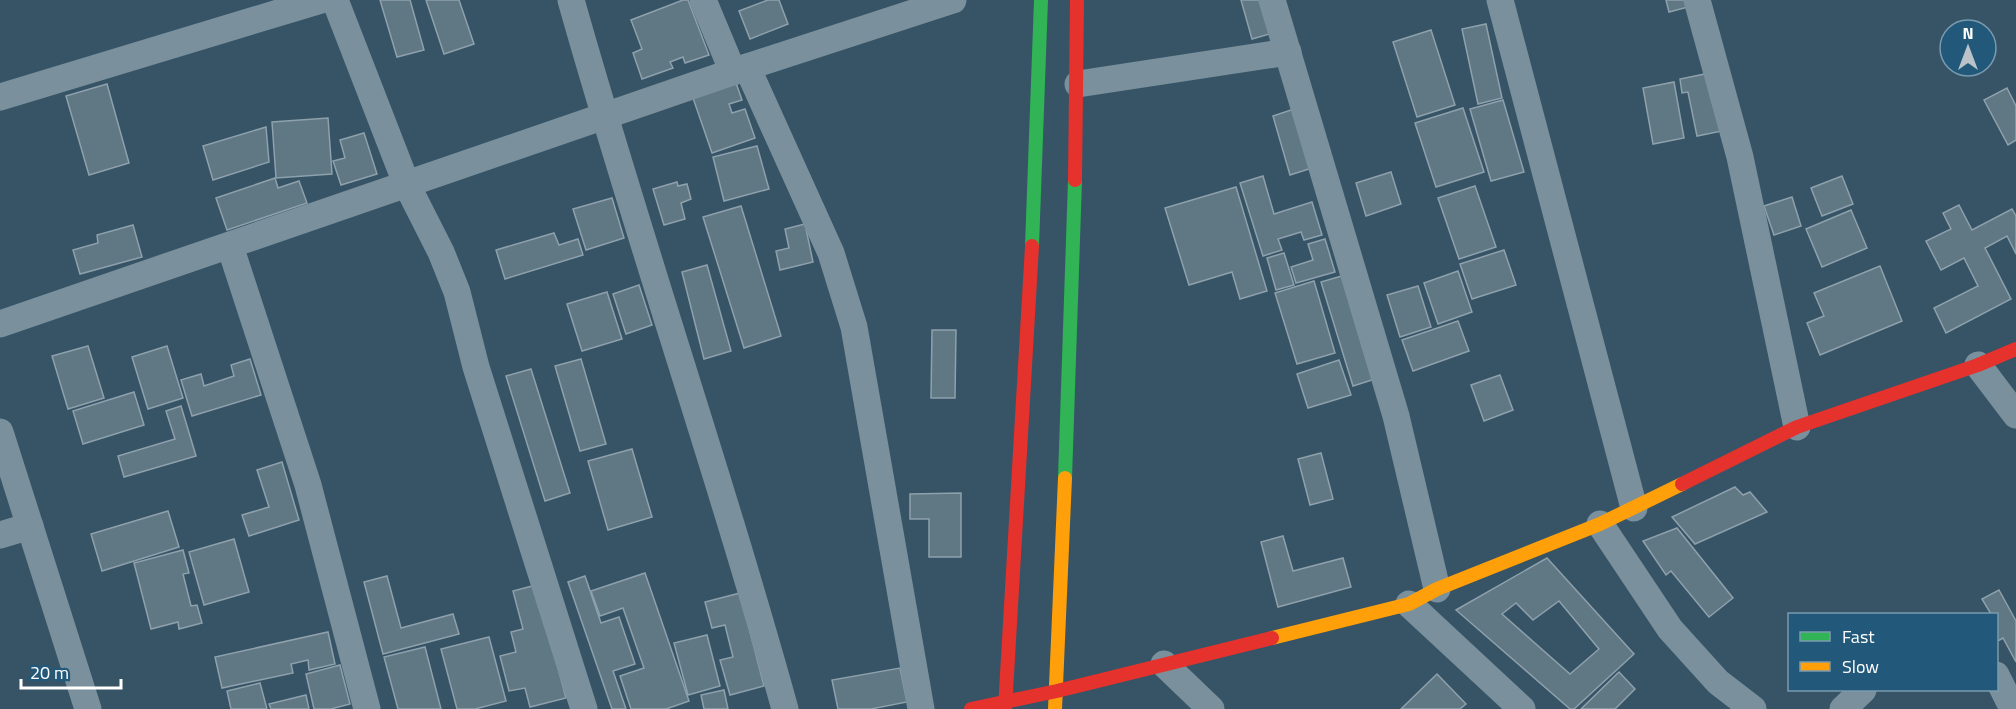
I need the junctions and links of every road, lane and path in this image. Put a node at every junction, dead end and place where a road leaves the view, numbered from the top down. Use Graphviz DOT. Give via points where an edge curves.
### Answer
graph roads {
  1 [pos="321,0"];
  2 [pos="336,0"];
  3 [pos="571,0"];
  4 [pos="703,0"];
  5 [pos="953,0"];
  6 [pos="1041,0"];
  7 [pos="1077,0"];
  8 [pos="1272,0"];
  9 [pos="1500,0"];
  10 [pos="1697,0"];
  11 [pos="878,11"];
  12 [pos="1288,52"];
  13 [pos="740,70"];
  14 [pos="1078,84"];
  15 [pos="0,97"];
  16 [pos="604,118"];
  17 [pos="406,183"];
  18 [pos="230,246"];
  19 [pos="0,324"];
  20 [pos="2016,349"];
  21 [pos="1978,365"];
  22 [pos="2016,415"];
  23 [pos="1797,427"];
  24 [pos="0,432"];
  25 [pos="1634,508"];
  26 [pos="1600,524"];
  27 [pos="30,526"];
  28 [pos="0,535"];
  29 [pos="1437,589"];
  30 [pos="1409,603"];
  31 [pos="1164,664"];
  32 [pos="1998,679"];
  33 [pos="1056,691"];
  34 [pos="1862,691"];
  35 [pos="1006,705"];
  36 [pos="88,709"];
  37 [pos="367,709"];
  38 [pos="584,709"];
  39 [pos="785,709"];
  40 [pos="921,709"];
  41 [pos="971,709"];
  42 [pos="1055,709"];
  43 [pos="1211,709"];
  44 [pos="1522,709"];
  45 [pos="1753,709"];
  46 [pos="1843,709"];
  47 [pos="2013,709"];
  1 -- 15 [label="street"];
  2 -- 17 [label="street"];
  3 -- 16 [label="street"];
  4 -- 13 [label="street"];
  5 -- 11 [label="street"];
  6 -- 35 [label="main road"];
  7 -- 14 [label="main road"];
  8 -- 12 [label="street"];
  9 -- 25 [label="street"];
  10 -- 23 [label="street" via="1740,157"];
  11 -- 13 [label="street"];
  12 -- 14 [label="street"];
  12 -- 29 [label="street" via="1396,416"];
  13 -- 16 [label="street"];
  13 -- 40 [label="street" via="831,252 854,327"];
  14 -- 33 [label="main road"];
  16 -- 17 [label="street"];
  16 -- 39 [label="street" via="739,545"];
  17 -- 18 [label="street"];
  17 -- 38 [label="street" via="457,292"];
  18 -- 19 [label="street"];
  18 -- 37 [label="street" via="308,485"];
  20 -- 21 [label="main road"];
  21 -- 22 [label="street"];
  21 -- 23 [label="main road"];
  23 -- 25 [label="main road"];
  24 -- 27 [label="street"];
  25 -- 26 [label="main road"];
  26 -- 29 [label="main road"];
  26 -- 45 [label="street" via="1670,629 1718,682"];
  27 -- 28 [label="street"];
  27 -- 36 [label="street"];
  29 -- 30 [label="main road"];
  30 -- 31 [label="main road"];
  30 -- 44 [label="street"];
  31 -- 33 [label="main road"];
  31 -- 43 [label="street"];
  32 -- 47 [label="street"];
  33 -- 35 [label="main road"];
  33 -- 42 [label="main road"];
  34 -- 46 [label="street"];
  35 -- 41 [label="main road"];
}
